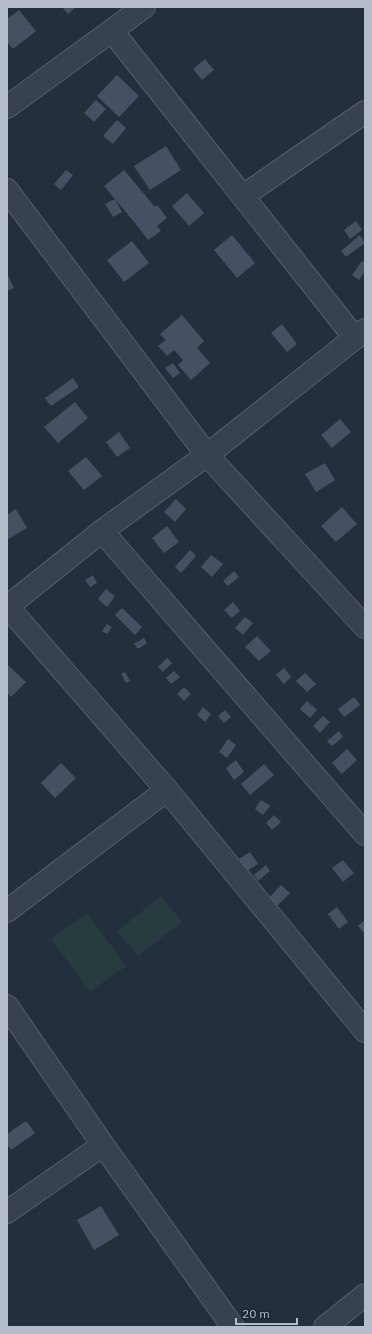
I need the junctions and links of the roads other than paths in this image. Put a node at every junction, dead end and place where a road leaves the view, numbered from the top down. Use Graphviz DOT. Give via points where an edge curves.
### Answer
graph roads {
  1 [pos="144,7"];
  2 [pos="112,31"];
  3 [pos="7,107"];
  4 [pos="365,112"];
  5 [pos="7,190"];
  6 [pos="243,196"];
  7 [pos="360,334"];
  8 [pos="207,455"];
  9 [pos="102,531"];
  10 [pos="7,607"];
  11 [pos="364,625"];
  12 [pos="167,790"];
  13 [pos="365,834"];
  14 [pos="7,911"];
  15 [pos="7,1006"];
  16 [pos="365,1031"];
  17 [pos="103,1145"];
  18 [pos="7,1212"];
  19 [pos="365,1296"];
  20 [pos="233,1327"];
  21 [pos="325,1327"];
  1 -- 2 [label="street"];
  2 -- 3 [label="street"];
  2 -- 6 [label="street"];
  4 -- 6 [label="street"];
  5 -- 8 [label="street"];
  6 -- 7 [label="street"];
  7 -- 8 [label="street"];
  8 -- 9 [label="street"];
  8 -- 11 [label="street"];
  9 -- 10 [label="street"];
  9 -- 13 [label="street"];
  10 -- 12 [label="street"];
  12 -- 14 [label="street"];
  12 -- 16 [label="street"];
  15 -- 17 [label="street"];
  17 -- 18 [label="street"];
  17 -- 20 [label="street"];
  19 -- 21 [label="street"];
}
